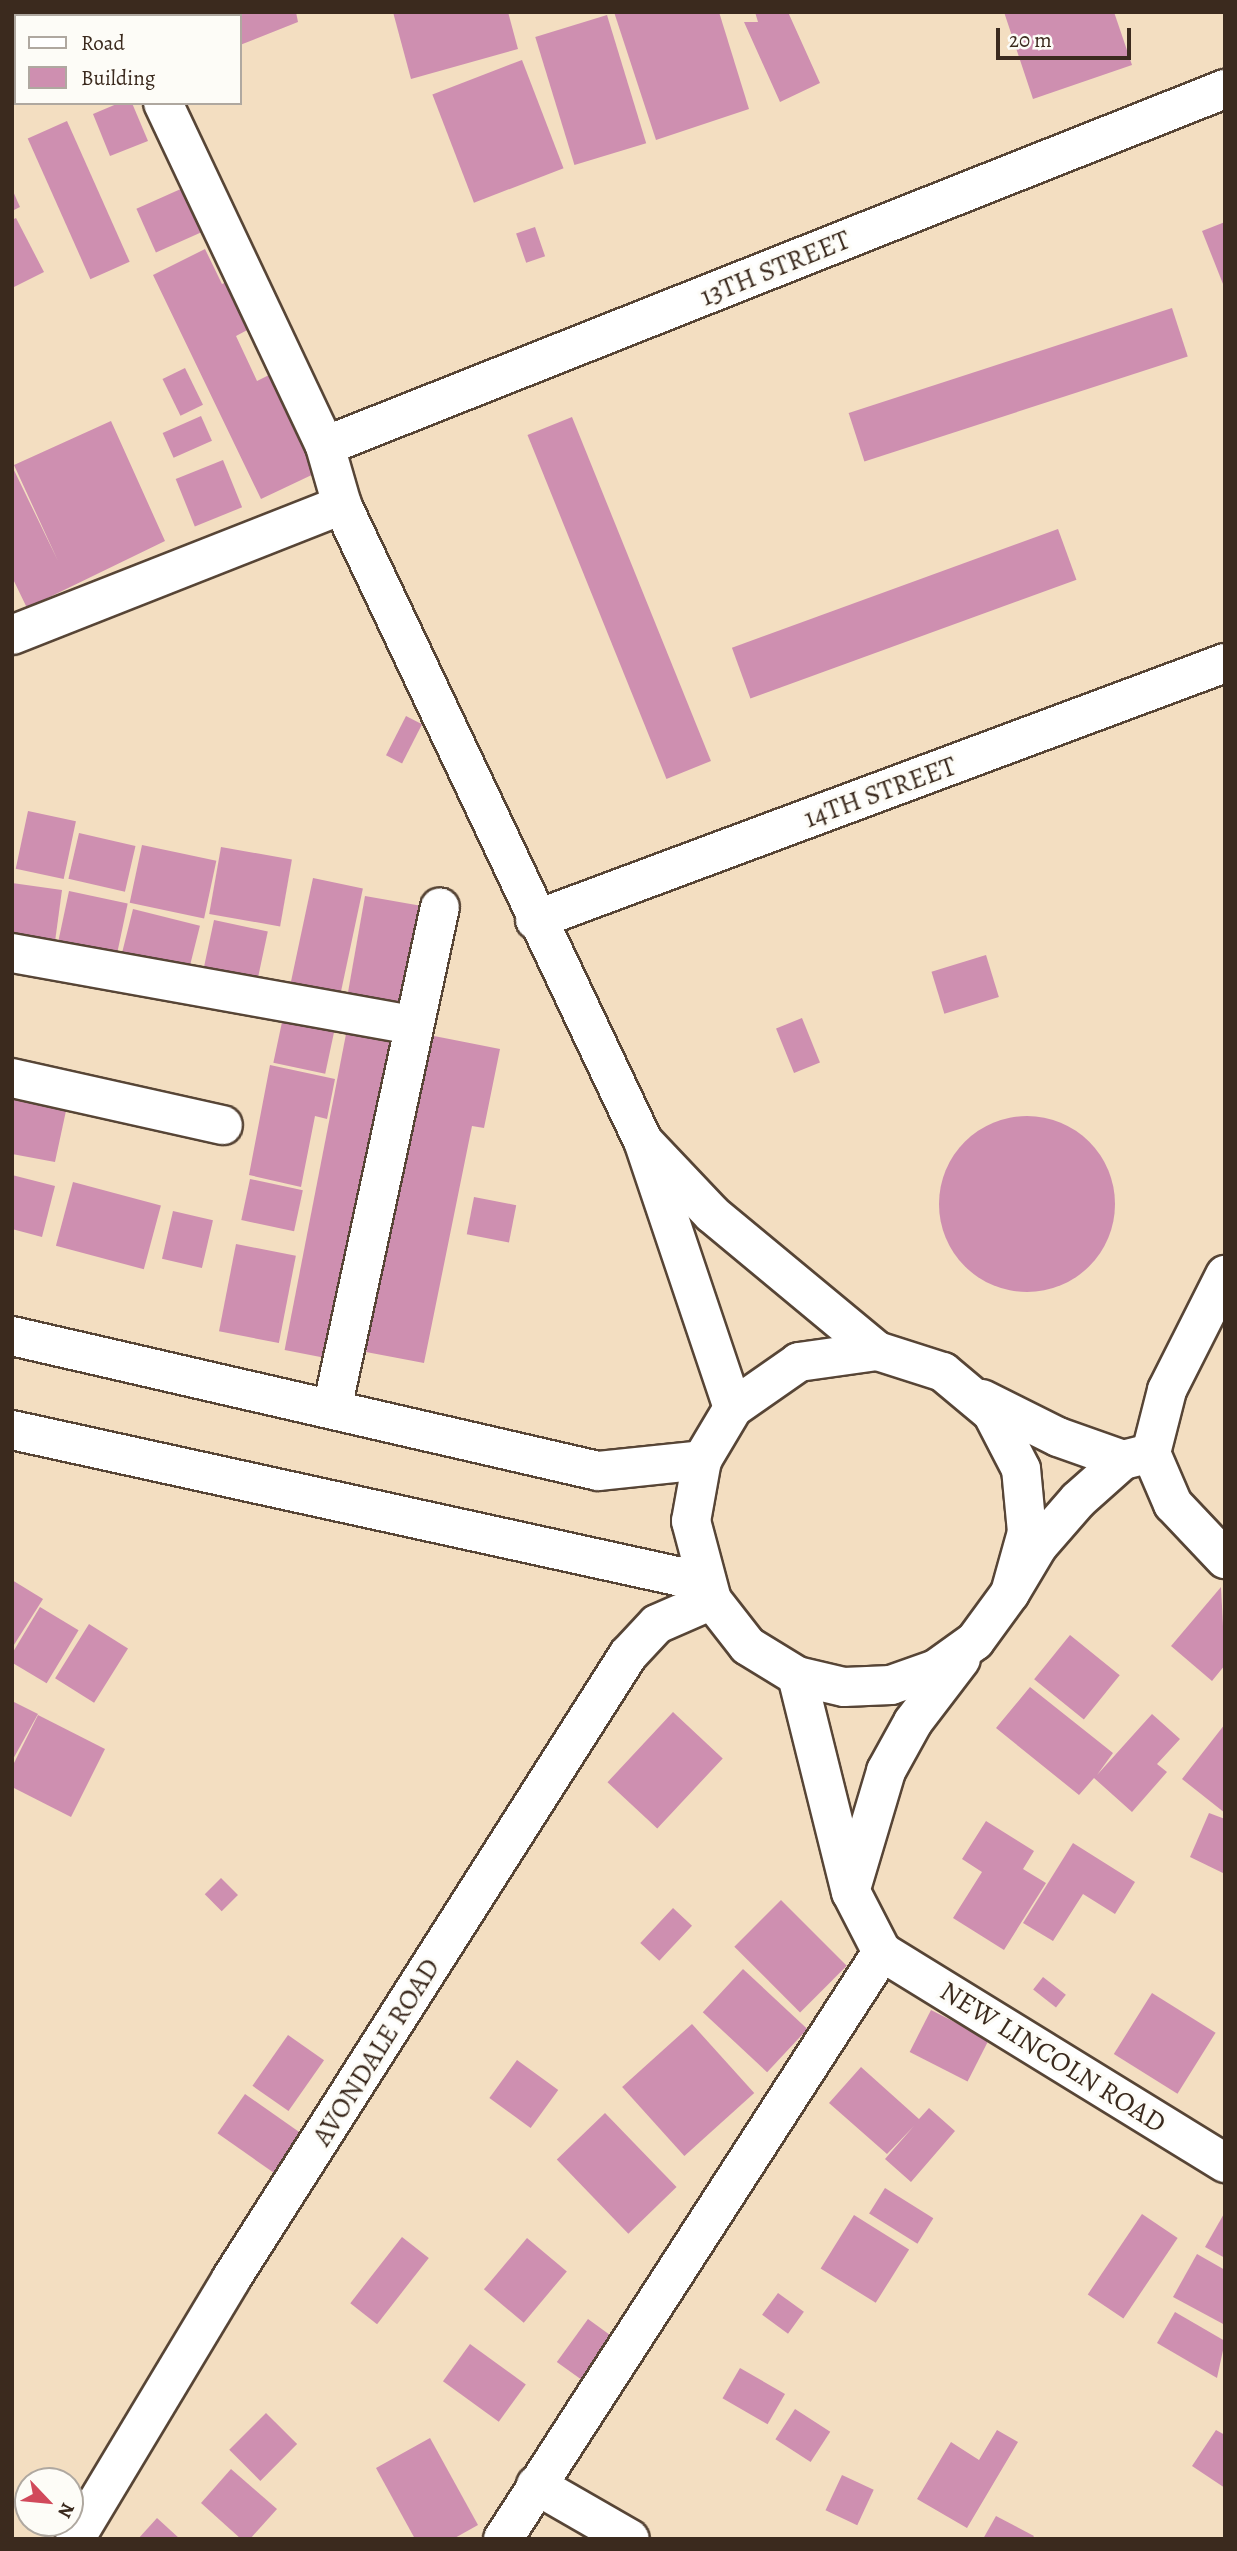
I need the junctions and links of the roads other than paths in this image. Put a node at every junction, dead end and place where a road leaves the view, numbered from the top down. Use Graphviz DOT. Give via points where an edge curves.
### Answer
graph roads {
  1 [pos="1225,89"];
  2 [pos="164,105"];
  3 [pos="325,446"];
  4 [pos="342,505"];
  5 [pos="12,635"];
  6 [pos="1225,663"];
  7 [pos="440,907"];
  8 [pos="535,920"];
  9 [pos="12,953"];
  10 [pos="414,1026"];
  11 [pos="12,1078"];
  12 [pos="223,1125"];
  13 [pos="643,1141"];
  14 [pos="1225,1275"];
  15 [pos="12,1336"];
  16 [pos="877,1351"];
  17 [pos="943,1372"];
  18 [pos="733,1408"];
  19 [pos="332,1409"];
  20 [pos="12,1430"];
  21 [pos="1137,1456"];
  22 [pos="702,1460"];
  23 [pos="1225,1559"];
  24 [pos="708,1591"];
  25 [pos="1010,1593"];
  26 [pos="975,1641"];
  27 [pos="797,1676"];
  28 [pos="851,1892"];
  29 [pos="882,1952"];
  30 [pos="1225,2162"];
  31 [pos="536,2485"];
  32 [pos="75,2539"];
  33 [pos="502,2539"];
  34 [pos="630,2539"];
  1 -- 3 [label="street, 13TH STREET"];
  2 -- 3 [label="street"];
  3 -- 4 [label="street"];
  4 -- 5 [label="street"];
  4 -- 8 [label="street"];
  6 -- 8 [label="street, 14TH STREET"];
  7 -- 10 [label="street"];
  8 -- 13 [label="street"];
  9 -- 10 [label="street"];
  10 -- 19 [label="street"];
  11 -- 12 [label="street"];
  13 -- 16 [label="street" via="712,1214"];
  13 -- 18 [label="street"];
  14 -- 21 [label="street"];
  15 -- 19 [label="street"];
  16 -- 17 [label="street"];
  16 -- 18 [label="street" via="799,1362"];
  17 -- 21 [label="street" via="996,1408"];
  17 -- 25 [label="street" via="992,1413 1021,1469 1027,1532"];
  18 -- 22 [label="street"];
  19 -- 22 [label="street" via="598,1471"];
  20 -- 24 [label="street"];
  21 -- 23 [label="street" via="1172,1504"];
  21 -- 25 [label="street" via="1038,1546"];
  22 -- 24 [label="street" via="691,1521"];
  24 -- 27 [label="street" via="748,1646"];
  24 -- 32 [label="street, AVONDALE ROAD" via="657,1624 628,1655 239,2268"];
  25 -- 26 [label="street"];
  26 -- 27 [label="street" via="936,1669 891,1685 844,1687"];
  26 -- 28 [label="street" via="913,1722 886,1771"];
  27 -- 28 [label="street"];
  28 -- 29 [label="street"];
  29 -- 30 [label="street, NEW LINCOLN ROAD"];
  29 -- 31 [label="street"];
  31 -- 33 [label="street"];
  31 -- 34 [label="street"];
}
